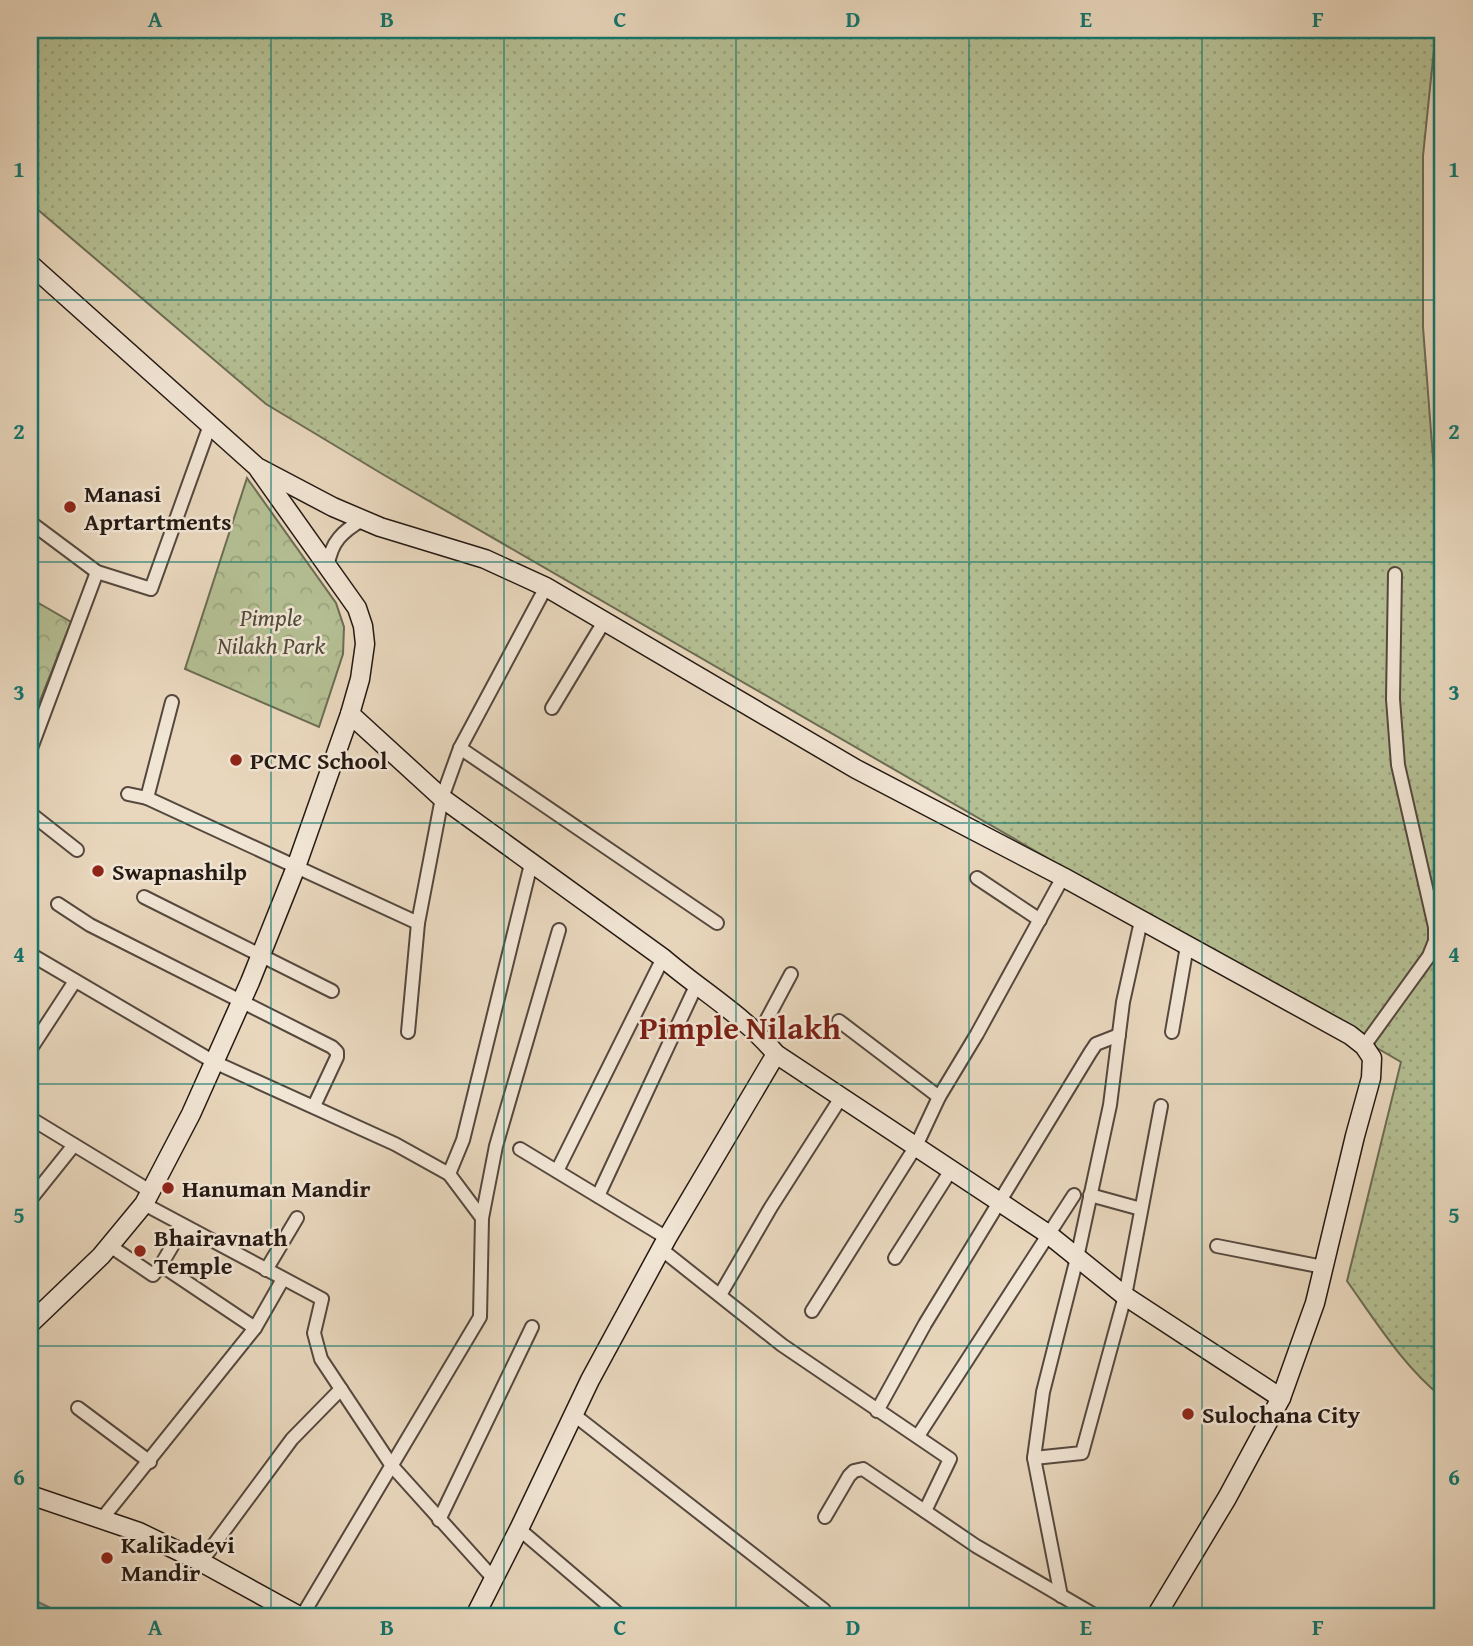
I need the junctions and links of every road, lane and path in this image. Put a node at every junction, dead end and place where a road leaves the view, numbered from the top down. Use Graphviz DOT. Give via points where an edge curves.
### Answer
graph roads {
  1 [pos="31,269"];
  2 [pos="210,425"];
  3 [pos="257,467"];
  4 [pos="362,520"];
  5 [pos="30,522"];
  6 [pos="328,565"];
  7 [pos="97,572"];
  8 [pos="1395,574"];
  9 [pos="546,587"];
  10 [pos="605,620"];
  11 [pos="172,702"];
  12 [pos="552,708"];
  13 [pos="350,714"];
  14 [pos="460,748"];
  15 [pos="30,751"];
  16 [pos="128,793"];
  17 [pos="147,798"];
  18 [pos="442,798"];
  19 [pos="30,813"];
  20 [pos="77,850"];
  21 [pos="531,864"];
  22 [pos="296,867"];
  23 [pos="1063,877"];
  24 [pos="977,878"];
  25 [pos="144,897"];
  26 [pos="58,904"];
  27 [pos="1040,920"];
  28 [pos="1141,921"];
  29 [pos="418,923"];
  30 [pos="717,923"];
  31 [pos="559,930"];
  32 [pos="1187,946"];
  33 [pos="30,954"];
  34 [pos="260,957"];
  35 [pos="663,958"];
  36 [pos="791,974"];
  37 [pos="75,981"];
  38 [pos="696,986"];
  39 [pos="332,991"];
  40 [pos="241,1001"];
  41 [pos="839,1021"];
  42 [pos="408,1032"];
  43 [pos="1172,1032"];
  44 [pos="759,1034"];
  45 [pos="1119,1035"];
  46 [pos="1364,1046"];
  47 [pos="30,1050"];
  48 [pos="776,1054"];
  49 [pos="214,1062"];
  50 [pos="842,1096"];
  51 [pos="939,1097"];
  52 [pos="314,1106"];
  53 [pos="1161,1106"];
  54 [pos="30,1118"];
  55 [pos="74,1145"];
  56 [pos="916,1146"];
  57 [pos="520,1149"];
  58 [pos="951,1170"];
  59 [pos="557,1171"];
  60 [pos="449,1174"];
  61 [pos="1074,1195"];
  62 [pos="1090,1195"];
  63 [pos="598,1196"];
  64 [pos="147,1197"];
  65 [pos="30,1200"];
  66 [pos="999,1202"];
  67 [pos="1141,1209"];
  68 [pos="297,1218"];
  69 [pos="482,1218"];
  70 [pos="184,1226"];
  71 [pos="1048,1234"];
  72 [pos="664,1244"];
  73 [pos="110,1246"];
  74 [pos="1217,1246"];
  75 [pos="895,1258"];
  76 [pos="1077,1258"];
  77 [pos="160,1265"];
  78 [pos="1324,1267"];
  79 [pos="266,1270"];
  80 [pos="283,1279"];
  81 [pos="720,1295"];
  82 [pos="1125,1296"];
  83 [pos="812,1311"];
  84 [pos="30,1324"];
  85 [pos="532,1327"];
  86 [pos="254,1328"];
  87 [pos="341,1389"];
  88 [pos="1281,1398"];
  89 [pos="78,1408"];
  90 [pos="877,1411"];
  91 [pos="573,1414"];
  92 [pos="918,1436"];
  93 [pos="1034,1458"];
  94 [pos="150,1462"];
  95 [pos="392,1466"];
  96 [pos="30,1496"];
  97 [pos="925,1511"];
  98 [pos="825,1517"];
  99 [pos="439,1520"];
  100 [pos="101,1521"];
  101 [pos="519,1529"];
  102 [pos="201,1562"];
  103 [pos="493,1578"];
  104 [pos="1060,1596"];
  105 [pos="824,1610"];
  106 [pos="478,1615"];
  107 [pos="301,1616"];
  108 [pos="621,1616"];
  109 [pos="1096,1616"];
  110 [pos="1156,1616"];
  1 -- 2 [label="street"];
  2 -- 3 [label="street"];
  2 -- 7 [label="street" via="151,589"];
  3 -- 4 [label="street"];
  3 -- 6 [label="street"];
  4 -- 6 [label="street" via="339,537"];
  4 -- 9 [label="street" via="485,559"];
  5 -- 7 [label="street"];
  6 -- 13 [label="street" via="357,608 363,626 360,679"];
  7 -- 15 [label="street"];
  8 -- 46 [label="street" via="1398,765 1435,941"];
  9 -- 10 [label="street"];
  9 -- 14 [label="street"];
  10 -- 12 [label="street"];
  10 -- 23 [label="street" via="856,769"];
  11 -- 17 [label="street"];
  13 -- 18 [label="street"];
  13 -- 22 [label="street"];
  14 -- 18 [label="street"];
  14 -- 30 [label="street"];
  16 -- 17 [label="street"];
  17 -- 22 [label="street"];
  18 -- 21 [label="street"];
  18 -- 29 [label="street"];
  19 -- 20 [label="street"];
  21 -- 35 [label="street"];
  21 -- 60 [label="street" via="463,1140"];
  22 -- 29 [label="street"];
  22 -- 34 [label="street"];
  23 -- 27 [label="street"];
  23 -- 28 [label="street"];
  24 -- 27 [label="street"];
  25 -- 34 [label="street"];
  26 -- 40 [label="street" via="90,925"];
  27 -- 51 [label="street"];
  28 -- 32 [label="street"];
  28 -- 45 [label="street"];
  29 -- 42 [label="street"];
  31 -- 69 [label="street" via="496,1146"];
  32 -- 43 [label="street"];
  32 -- 46 [label="street"];
  33 -- 37 [label="street"];
  34 -- 39 [label="street"];
  34 -- 40 [label="street"];
  35 -- 38 [label="street"];
  35 -- 59 [label="street"];
  36 -- 44 [label="street"];
  37 -- 47 [label="street"];
  37 -- 49 [label="street"];
  38 -- 44 [label="street"];
  38 -- 63 [label="street"];
  40 -- 49 [label="street"];
  40 -- 52 [label="street" via="337,1052"];
  41 -- 51 [label="street"];
  44 -- 48 [label="street"];
  45 -- 62 [label="street" via="1110,1105"];
  45 -- 66 [label="street" via="1096,1044"];
  46 -- 78 [label="street" via="1372,1058 1371,1078"];
  48 -- 50 [label="street"];
  48 -- 72 [label="street"];
  49 -- 52 [label="street"];
  49 -- 64 [label="street"];
  50 -- 56 [label="street"];
  50 -- 81 [label="street"];
  51 -- 56 [label="street"];
  52 -- 60 [label="street"];
  53 -- 67 [label="street"];
  54 -- 55 [label="street"];
  55 -- 64 [label="street"];
  55 -- 65 [label="street"];
  56 -- 58 [label="street"];
  56 -- 83 [label="street"];
  57 -- 59 [label="street"];
  58 -- 66 [label="street"];
  58 -- 75 [label="street"];
  59 -- 63 [label="street"];
  60 -- 69 [label="street"];
  61 -- 71 [label="street"];
  62 -- 67 [label="street"];
  62 -- 76 [label="street"];
  63 -- 72 [label="street"];
  64 -- 70 [label="street"];
  64 -- 73 [label="street"];
  66 -- 71 [label="street"];
  66 -- 90 [label="street"];
  67 -- 82 [label="street"];
  68 -- 79 [label="street"];
  69 -- 95 [label="street" via="480,1317"];
  70 -- 77 [label="street"];
  70 -- 79 [label="street"];
  71 -- 76 [label="street"];
  71 -- 92 [label="street"];
  72 -- 81 [label="street"];
  72 -- 91 [label="street"];
  73 -- 77 [label="street" via="153,1275"];
  73 -- 84 [label="street"];
  74 -- 78 [label="street"];
  76 -- 82 [label="street"];
  76 -- 93 [label="street" via="1043,1392"];
  77 -- 86 [label="street"];
  78 -- 88 [label="street"];
  79 -- 80 [label="street"];
  80 -- 86 [label="street"];
  80 -- 87 [label="street" via="322,1299 314,1334 321,1359"];
  81 -- 90 [label="street"];
  82 -- 88 [label="street"];
  82 -- 93 [label="street" via="1082,1453"];
  85 -- 99 [label="street"];
  86 -- 94 [label="street"];
  87 -- 95 [label="street"];
  87 -- 102 [label="street" via="292,1439"];
  88 -- 110 [label="street"];
  89 -- 94 [label="street"];
  90 -- 92 [label="street"];
  91 -- 101 [label="street"];
  91 -- 105 [label="street"];
  92 -- 97 [label="street" via="950,1459"];
  93 -- 104 [label="street"];
  94 -- 100 [label="street"];
  95 -- 99 [label="street"];
  95 -- 107 [label="street"];
  96 -- 100 [label="street"];
  97 -- 98 [label="street" via="858,1469"];
  97 -- 104 [label="street"];
  99 -- 103 [label="street"];
  100 -- 102 [label="street" via="139,1532"];
  101 -- 103 [label="street"];
  101 -- 108 [label="street"];
  102 -- 107 [label="street"];
  103 -- 106 [label="street"];
  104 -- 109 [label="street"];
}
